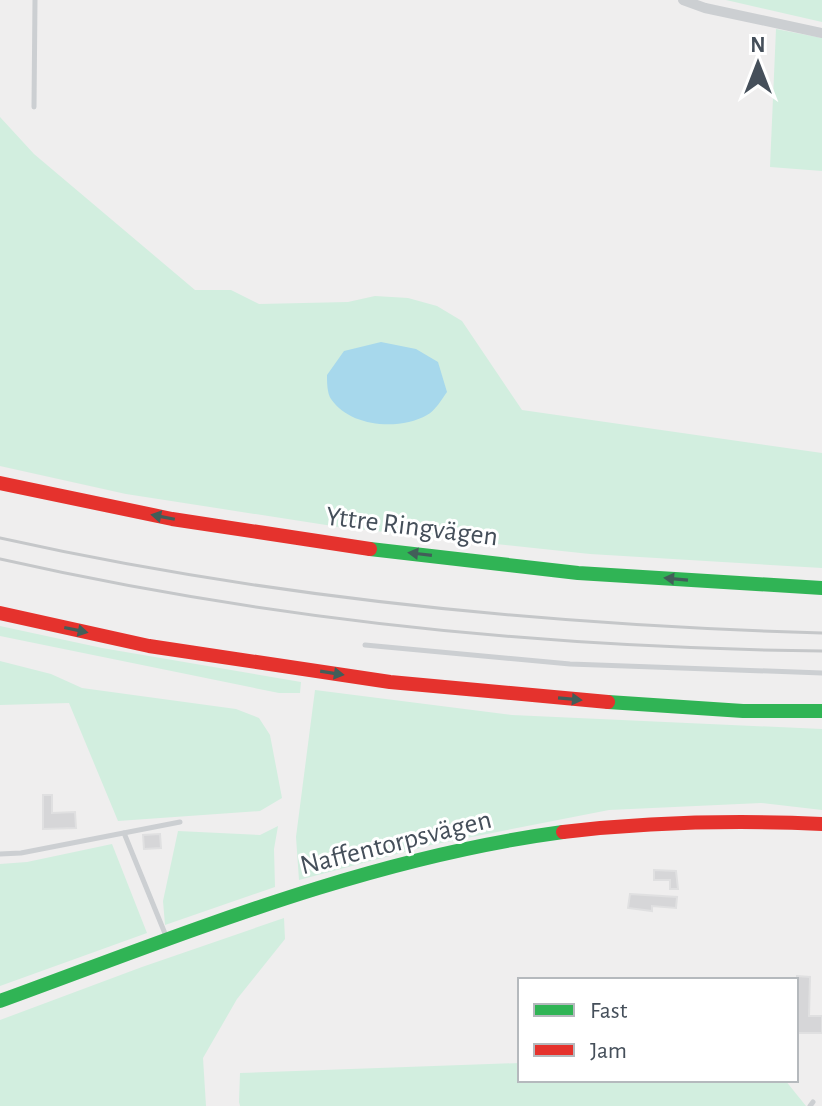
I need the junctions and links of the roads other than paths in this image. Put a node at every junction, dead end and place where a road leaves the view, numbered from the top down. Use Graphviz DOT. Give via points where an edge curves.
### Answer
graph roads {
  1 [pos="35,0"];
  2 [pos="683,0"];
  3 [pos="822,33"];
  4 [pos="34,107"];
  5 [pos="0,483"];
  6 [pos="822,586"];
  7 [pos="0,613"];
  8 [pos="365,645"];
  9 [pos="822,673"];
  10 [pos="822,711"];
  11 [pos="180,822"];
  12 [pos="822,824"];
  13 [pos="124,833"];
  14 [pos="0,854"];
  15 [pos="168,941"];
  16 [pos="0,1001"];
  1 -- 4 [label="lane"];
  2 -- 3 [label="street"];
  6 -- 5 [label="main road, Yttre Ringvägen, one-way" via="497,564 171,519"];
  7 -- 10 [label="main road, one-way" via="149,646 390,682 588,701"];
  8 -- 9 [label="lane" via="570,664"];
  11 -- 13 [label="lane"];
  12 -- 15 [label="main road, Naffentorpsvägen" via="750,821 531,837 359,875"];
  13 -- 14 [label="lane"];
  13 -- 15 [label="lane"];
  15 -- 16 [label="main road, Naffentorpsvägen"];
}
